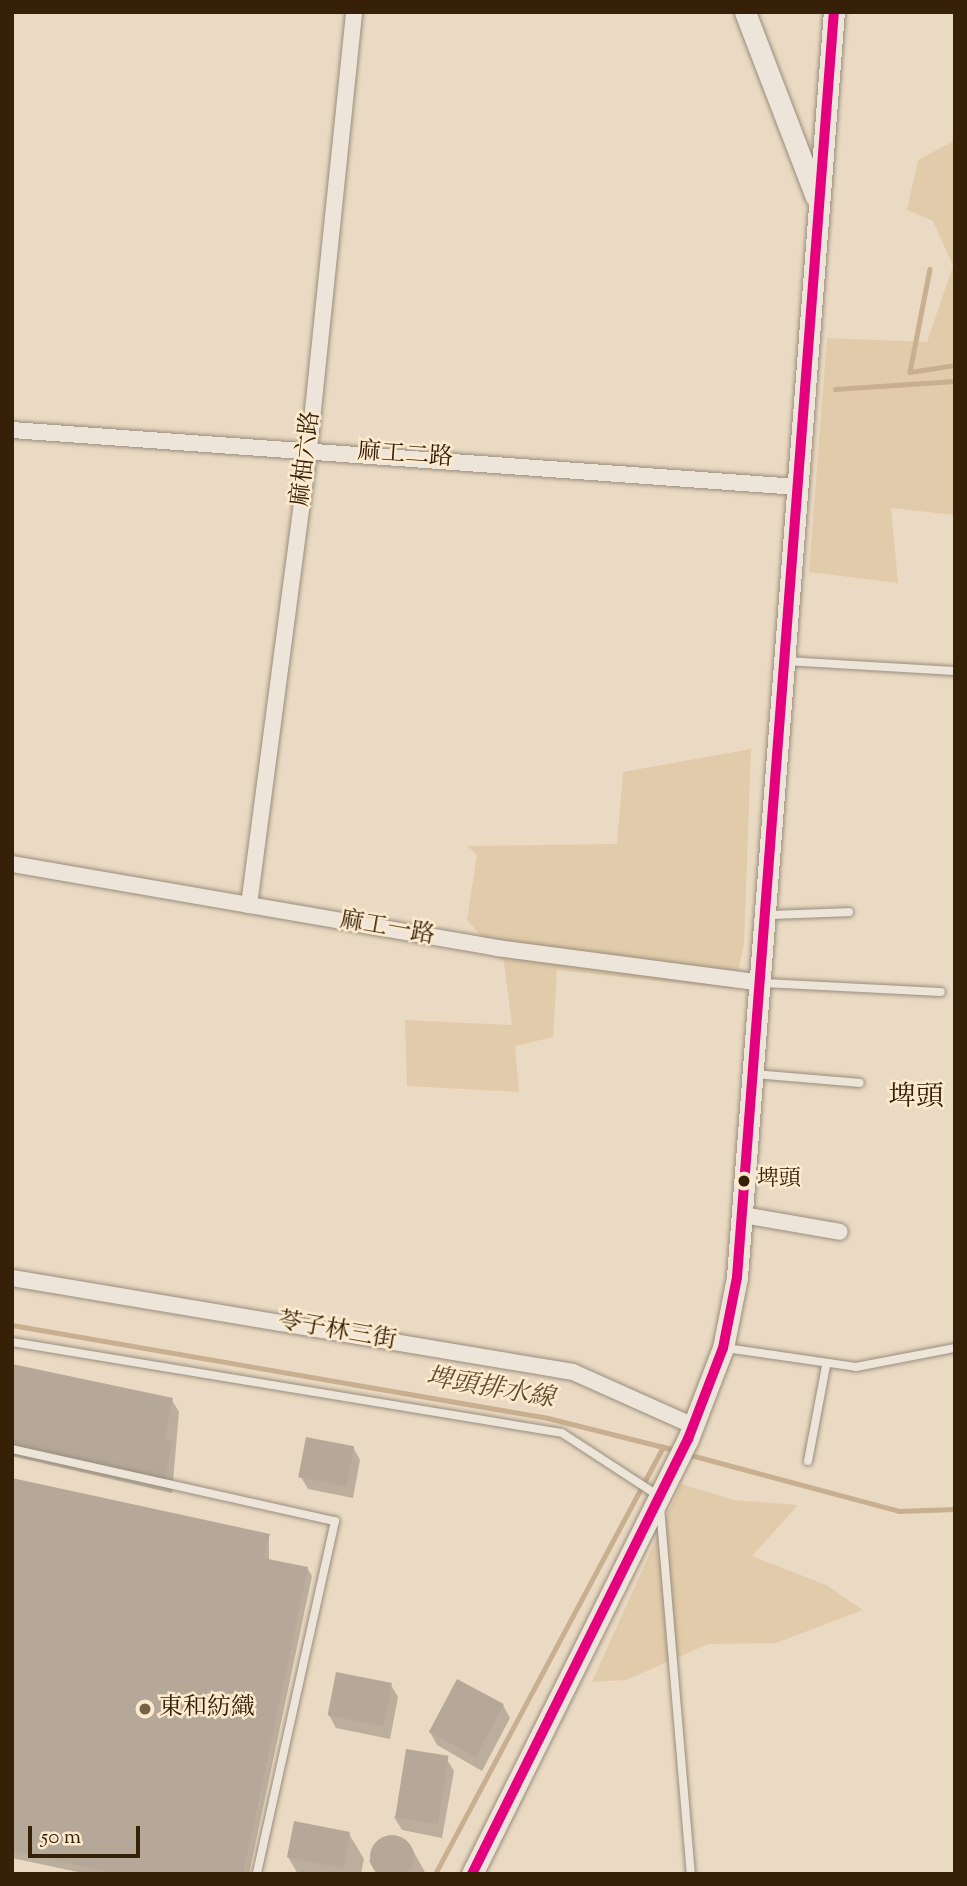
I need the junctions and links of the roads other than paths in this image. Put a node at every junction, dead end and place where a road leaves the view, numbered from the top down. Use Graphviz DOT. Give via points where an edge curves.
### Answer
graph roads {
  1 [pos="354,12"];
  2 [pos="745,12"];
  3 [pos="834,12"];
  4 [pos="818,202"];
  5 [pos="12,430"];
  6 [pos="309,449"];
  7 [pos="797,487"];
  8 [pos="785,661"];
  9 [pos="955,671"];
  10 [pos="12,864"];
  11 [pos="250,905"];
  12 [pos="849,912"];
  13 [pos="767,915"];
  14 [pos="763,984"];
  15 [pos="941,992"];
  16 [pos="755,1074"];
  17 [pos="860,1083"];
  18 [pos="743,1215"];
  19 [pos="840,1232"];
  20 [pos="12,1278"];
  21 [pos="12,1342"];
  22 [pos="723,1348"];
  23 [pos="955,1348"];
  24 [pos="826,1366"];
  25 [pos="691,1433"];
  26 [pos="12,1449"];
  27 [pos="808,1461"];
  28 [pos="659,1496"];
  29 [pos="257,1874"];
  30 [pos="472,1874"];
  31 [pos="691,1874"];
  1 -- 6 [label="street, 麻柚六路"];
  2 -- 4 [label="main road"];
  3 -- 4 [label="main road"];
  4 -- 7 [label="main road"];
  5 -- 6 [label="street, 麻工二路"];
  6 -- 7 [label="street, 麻工二路"];
  6 -- 11 [label="street, 麻柚六路"];
  7 -- 8 [label="main road"];
  8 -- 9 [label="lane"];
  8 -- 13 [label="main road"];
  10 -- 11 [label="street, 麻工一路"];
  11 -- 14 [label="street, 麻工一路" via="497,948"];
  12 -- 13 [label="lane"];
  13 -- 14 [label="main road"];
  14 -- 15 [label="lane"];
  14 -- 16 [label="main road"];
  16 -- 17 [label="lane"];
  16 -- 18 [label="main road"];
  18 -- 19 [label="street"];
  18 -- 22 [label="main road"];
  20 -- 25 [label="street, 苓子林三街" via="573,1373"];
  21 -- 28 [label="lane" via="562,1433"];
  22 -- 24 [label="lane"];
  22 -- 25 [label="main road"];
  23 -- 24 [label="lane"];
  24 -- 27 [label="lane"];
  25 -- 28 [label="main road"];
  26 -- 29 [label="lane" via="335,1521"];
  28 -- 30 [label="main road"];
  28 -- 31 [label="lane"];
}
